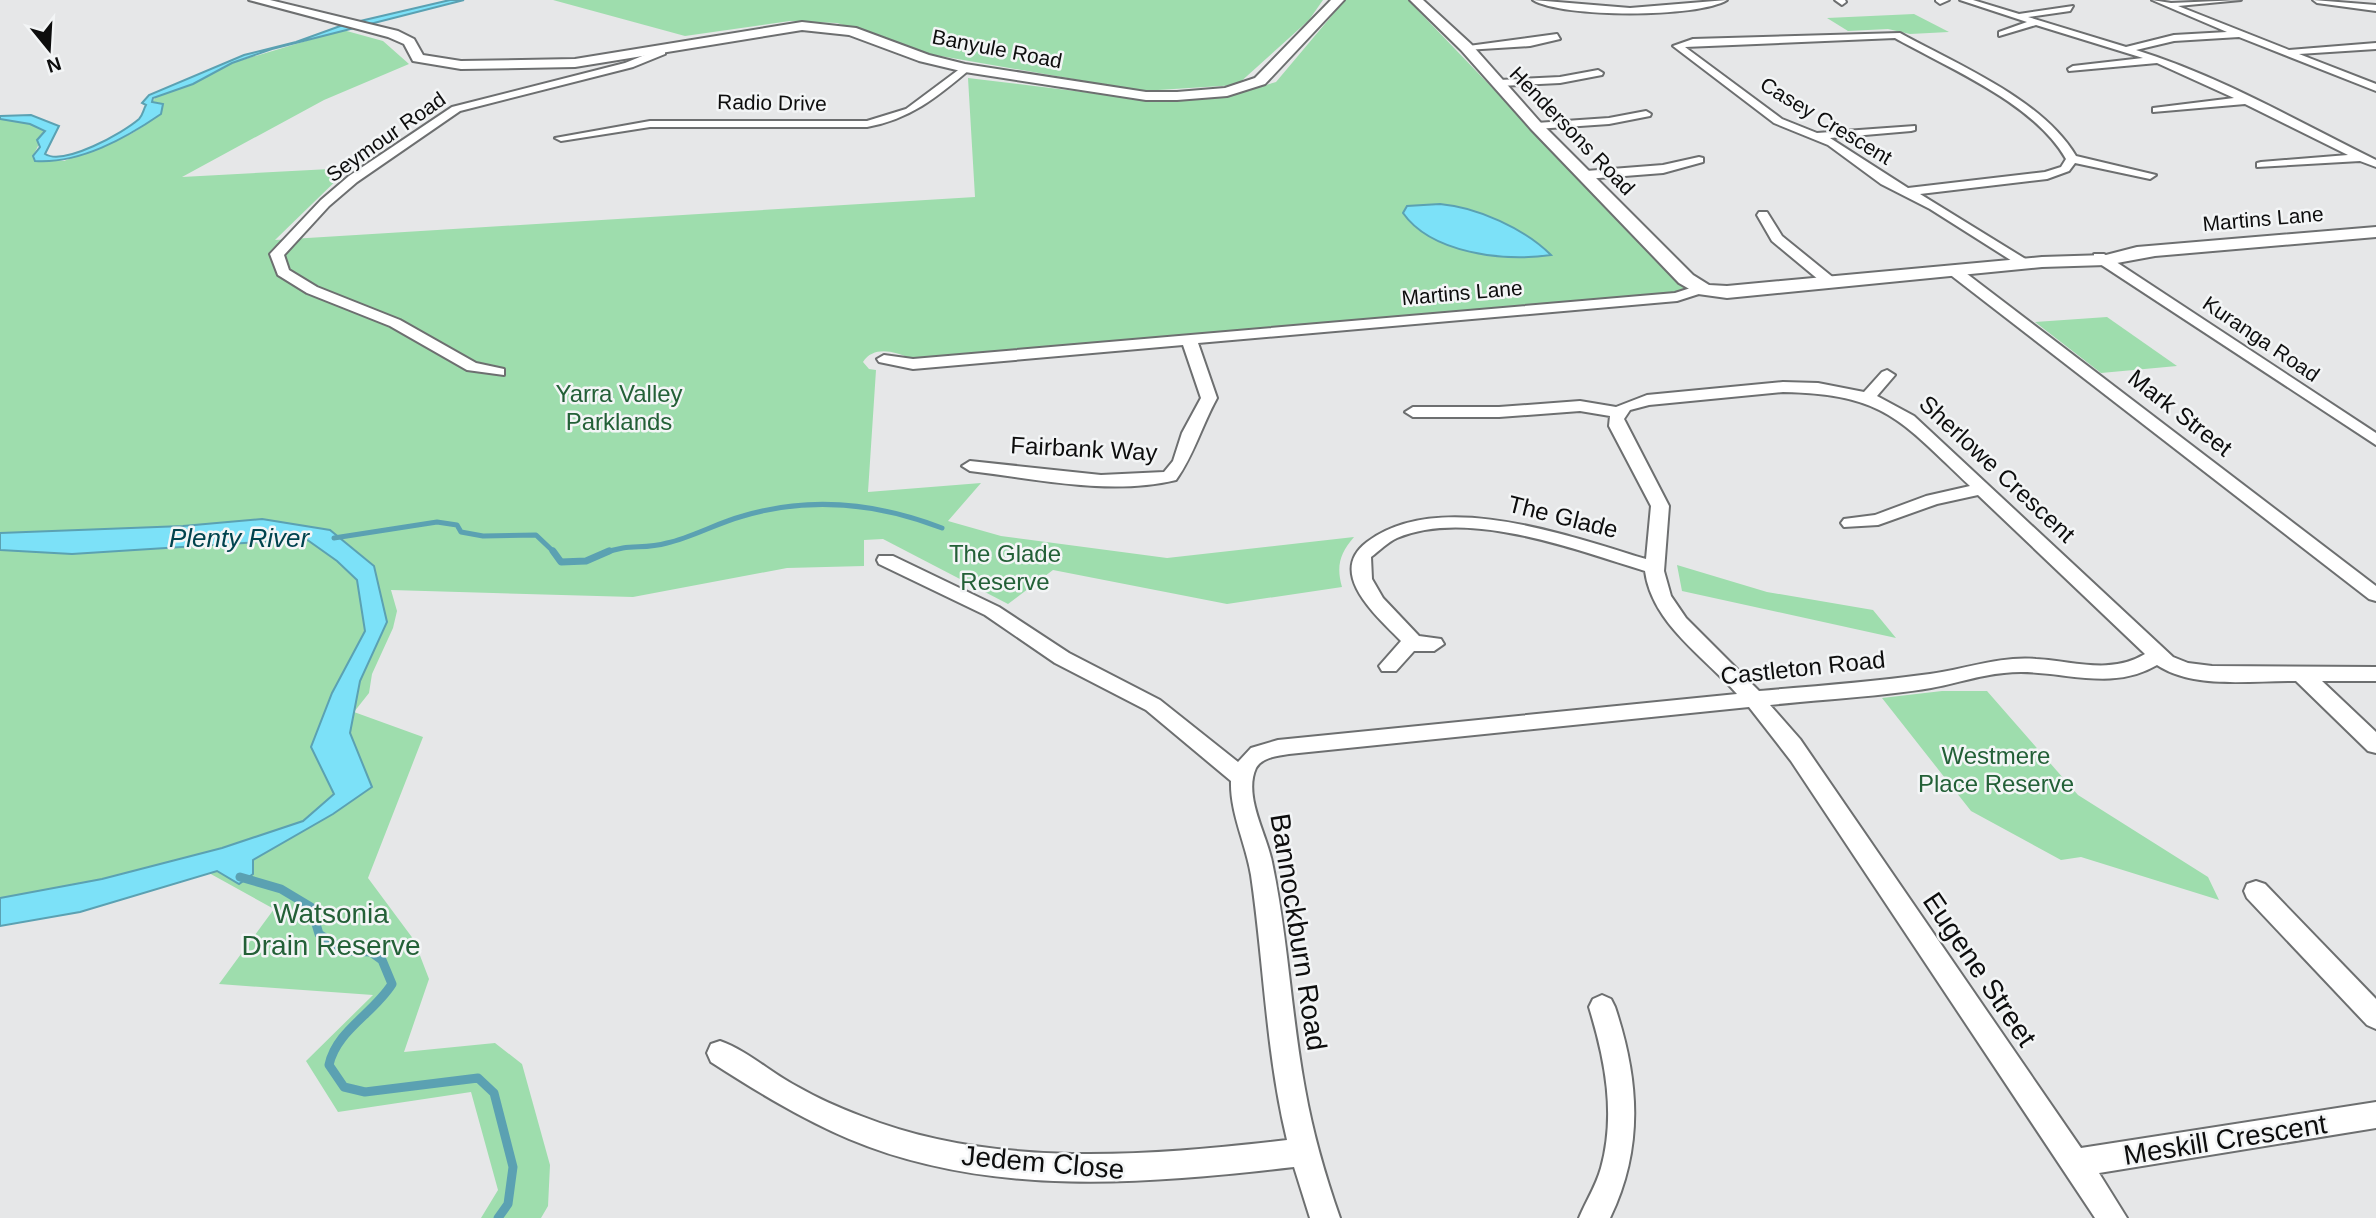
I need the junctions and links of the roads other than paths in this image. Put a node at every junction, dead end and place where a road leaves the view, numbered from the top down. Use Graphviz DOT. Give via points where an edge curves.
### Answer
graph roads {
  1 [pos="255,0"];
  2 [pos="1338,0"];
  3 [pos="1416,0"];
  4 [pos="1538,0"];
  5 [pos="1723,0"];
  6 [pos="1964,0"];
  7 [pos="2156,0"];
  8 [pos="2237,0"];
  9 [pos="2317,0"];
  10 [pos="2169,3"];
  11 [pos="1524,6"];
  12 [pos="2070,8"];
  13 [pos="2376,8"];
  14 [pos="2018,16"];
  15 [pos="2038,22"];
  16 [pos="2244,33"];
  17 [pos="2002,34"];
  18 [pos="1557,37"];
  19 [pos="2376,46"];
  20 [pos="662,47"];
  21 [pos="1466,47"];
  22 [pos="2128,50"];
  23 [pos="2287,51"];
  24 [pos="2159,59"];
  25 [pos="965,68"];
  26 [pos="2073,69"];
  27 [pos="1598,73"];
  28 [pos="1500,83"];
  29 [pos="2376,88"];
  30 [pos="2250,100"];
  31 [pos="2157,110"];
  32 [pos="1646,114"];
  33 [pos="1536,125"];
  34 [pos="1914,129"];
  35 [pos="1817,136"];
  36 [pos="562,138"];
  37 [pos="2363,157"];
  38 [pos="2072,159"];
  39 [pos="1699,160"];
  40 [pos="2376,164"];
  41 [pos="2261,165"];
  42 [pos="1586,175"];
  43 [pos="2150,175"];
  44 [pos="1910,194"];
  45 [pos="1763,215"];
  46 [pos="2376,232"];
  47 [pos="2102,259"];
  48 [pos="2027,263"];
  49 [pos="1954,270"];
  50 [pos="1830,282"];
  51 [pos="1700,289"];
  52 [pos="1189,340"];
  53 [pos="884,359"];
  54 [pos="499,372"];
  55 [pos="1887,375"];
  56 [pos="1868,396"];
  57 [pos="1413,412"];
  58 [pos="1618,412"];
  59 [pos="2376,440"];
  60 [pos="971,466"];
  61 [pos="1982,489"];
  62 [pos="1850,523"];
  63 [pos="886,560"];
  64 [pos="1655,569"];
  65 [pos="2376,595"];
  66 [pos="1413,642"];
  67 [pos="1434,644"];
  68 [pos="2157,656"];
  69 [pos="1389,666"];
  70 [pos="2301,673"];
  71 [pos="2376,674"];
  72 [pos="1759,700"];
  73 [pos="2376,745"];
  74 [pos="1242,778"];
  75 [pos="2256,891"];
  76 [pos="1602,1007"];
  77 [pos="2376,1017"];
  78 [pos="720,1053"];
  79 [pos="2376,1115"];
  80 [pos="1304,1152"];
  81 [pos="2074,1163"];
  82 [pos="1325,1218"];
  83 [pos="1594,1218"];
  84 [pos="2112,1218"];
  1 -- 20 [label="street, Banyule Road" via="393,34 409,42 418,58 461,65 575,64"];
  2 -- 25 [label="street, Banyule Road" via="1260,81 1227,92 1146,96"];
  3 -- 21 [label="street, Hendersons Road"];
  4 -- 5 [label="street" via="1631,10"];
  4 -- 11 [label="street"];
  6 -- 14 [label="street"];
  7 -- 10 [label="street"];
  8 -- 10 [label="street"];
  9 -- 13 [label="street"];
  10 -- 16 [label="street"];
  12 -- 14 [label="street"];
  14 -- 15 [label="street"];
  15 -- 17 [label="street"];
  15 -- 22 [label="street"];
  16 -- 22 [label="street" via="2174,38"];
  16 -- 23 [label="street"];
  18 -- 21 [label="street"];
  19 -- 23 [label="street"];
  20 -- 25 [label="street, Banyule Road" via="779,28 840,28"];
  20 -- 54 [label="street, Seymour Road" via="662,52 629,65 456,109 353,179 277,254 284,272 312,290 395,323 472,367"];
  21 -- 28 [label="street, Hendersons Road"];
  22 -- 24 [label="street"];
  23 -- 29 [label="street"];
  24 -- 26 [label="street"];
  24 -- 30 [label="street" via="2235,85"];
  25 -- 36 [label="street, Radio Drive" via="909,114 890,121 650,124"];
  27 -- 28 [label="street"];
  28 -- 33 [label="street, Hendersons Road"];
  30 -- 31 [label="street"];
  30 -- 37 [label="street"];
  32 -- 33 [label="street"];
  33 -- 42 [label="street, Hendersons Road"];
  34 -- 35 [label="street"];
  35 -- 38 [label="street, Casey Crescent" via="1778,121 1678,46 1896,35 2026,108"];
  35 -- 44 [label="street, Casey Crescent"];
  37 -- 40 [label="street"];
  37 -- 41 [label="street"];
  38 -- 43 [label="street"];
  38 -- 44 [label="street" via="2065,169 2047,175"];
  39 -- 42 [label="street" via="1663,169"];
  42 -- 51 [label="street, Hendersons Road"];
  44 -- 48 [label="street, Casey Crescent"];
  45 -- 50 [label="street" via="1777,238"];
  46 -- 47 [label="street, Martins Lane"];
  47 -- 48 [label="street, Martins Lane"];
  47 -- 59 [label="street, Kuranga Road"];
  48 -- 49 [label="street, Martins Lane"];
  49 -- 50 [label="street, Martins Lane"];
  49 -- 65 [label="street, Mark Street"];
  50 -- 51 [label="street, Martins Lane" via="1720,292"];
  51 -- 52 [label="street, Martins Lane" via="1676,297"];
  52 -- 53 [label="street, Martins Lane" via="913,364"];
  52 -- 60 [label="street, Fairbank Way" via="1209,398 1170,476 1144,481"];
  55 -- 56 [label="street"];
  56 -- 58 [label="street, Sherlowe Crescent" via="1829,387 1788,388 1647,400 1633,402"];
  56 -- 61 [label="street, Sherlowe Crescent" via="1908,419"];
  57 -- 58 [label="street" via="1580,406"];
  58 -- 64 [label="street" via="1617,426 1660,506 1663,519"];
  61 -- 62 [label="street" via="1932,500 1878,520"];
  61 -- 68 [label="street, Sherlowe Crescent"];
  63 -- 74 [label="street" via="983,607 1062,658 1153,705"];
  64 -- 66 [label="street, The Glade" via="1518,529 1452,525 1397,531 1370,545 1362,555 1360,577"];
  64 -- 72 [label="street" via="1669,608"];
  66 -- 67 [label="street"];
  66 -- 69 [label="street" via="1401,649"];
  68 -- 70 [label="street" via="2199,672"];
  68 -- 72 [label="street, Castleton Road" via="2137,670 2113,675 2002,666 1931,681"];
  70 -- 71 [label="street"];
  70 -- 73 [label="street"];
  72 -- 74 [label="street, Castleton Road" via="1264,751 1246,764"];
  72 -- 81 [label="street, Eugene Street"];
  74 -- 80 [label="street, Bannockburn Road" via="1267,894 1278,999"];
  75 -- 77 [label="street"];
  76 -- 83 [label="street" via="1617,1055 1622,1129 1615,1166"];
  78 -- 80 [label="street, Jedem Close" via="790,1098 847,1124 962,1157 1074,1170 1132,1170"];
  79 -- 81 [label="street, Meskill Crescent"];
  80 -- 82 [label="street, Bannockburn Road"];
  81 -- 84 [label="street, Eugene Street"];
}
